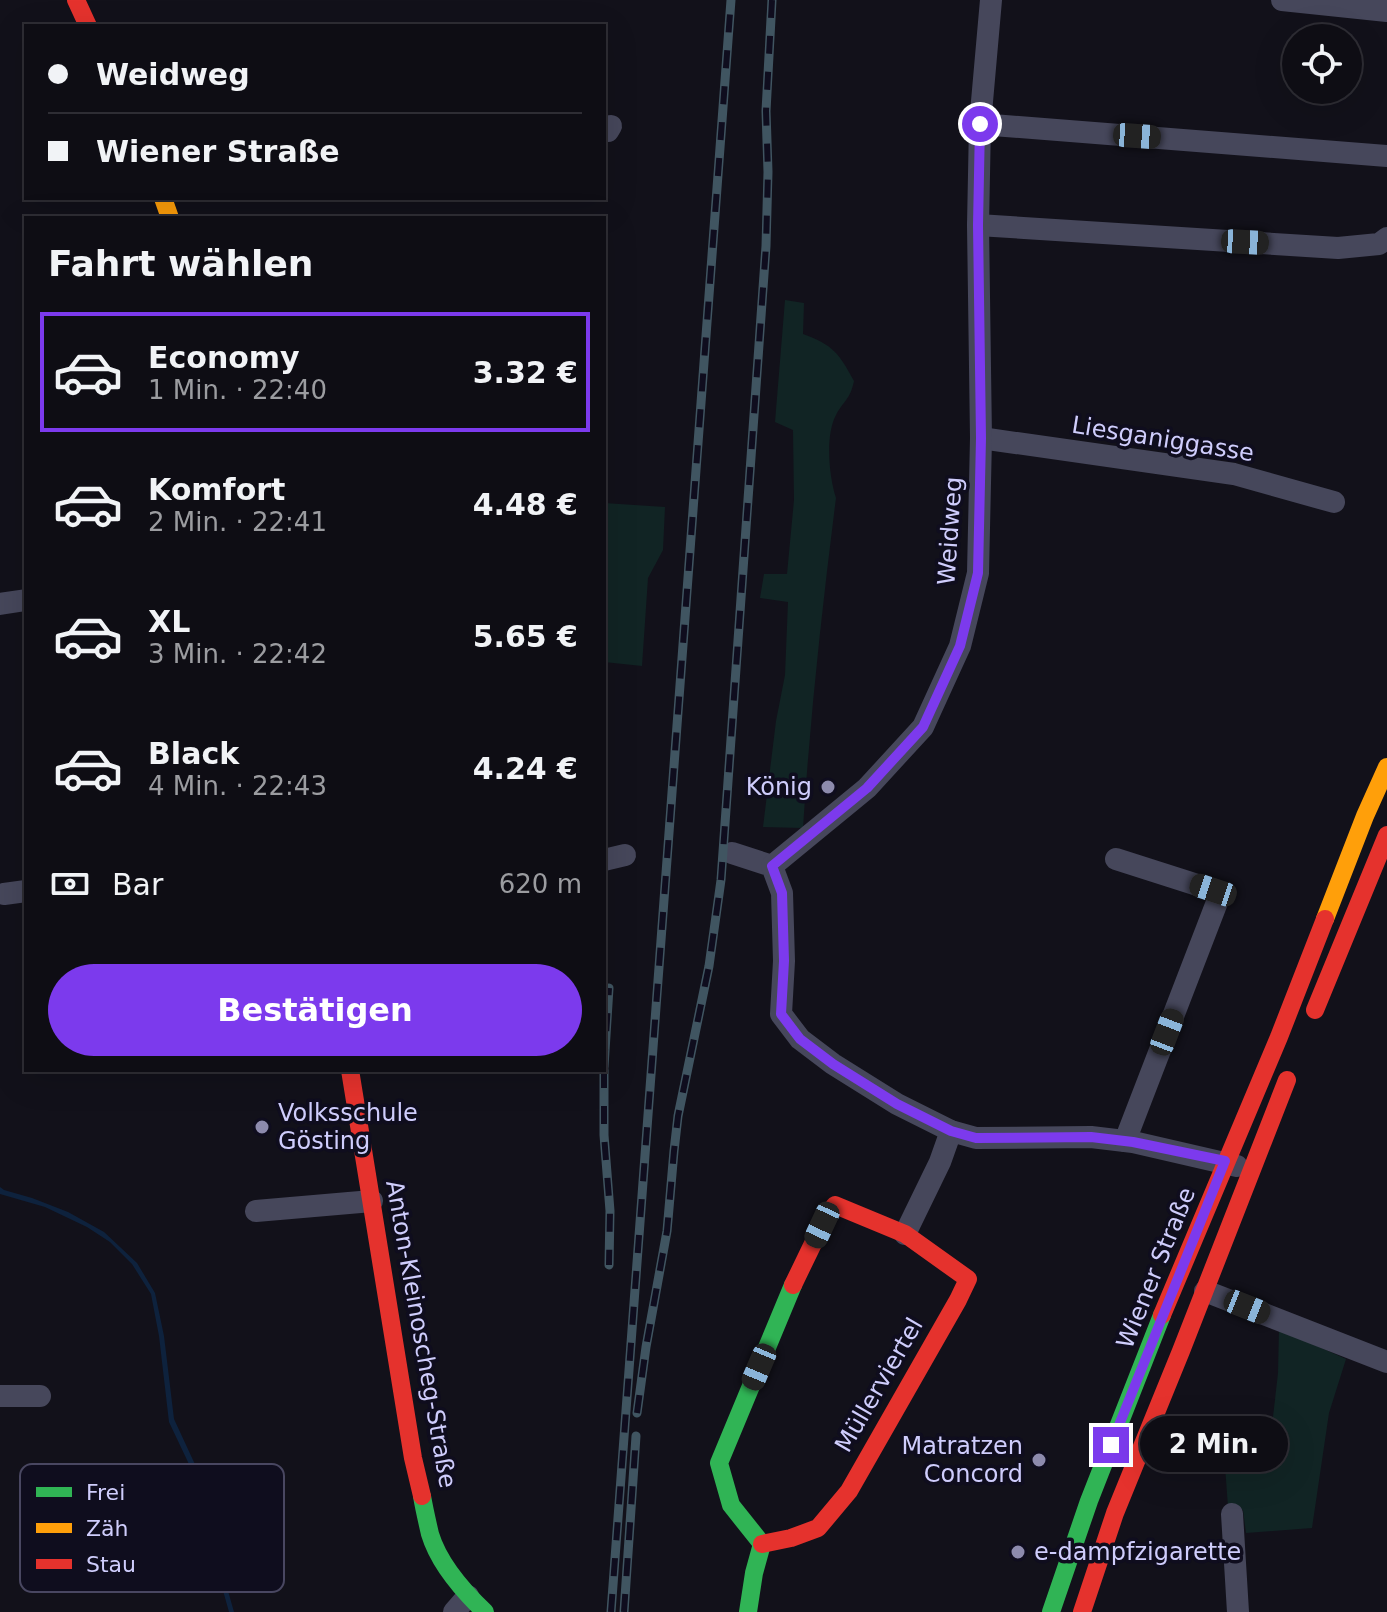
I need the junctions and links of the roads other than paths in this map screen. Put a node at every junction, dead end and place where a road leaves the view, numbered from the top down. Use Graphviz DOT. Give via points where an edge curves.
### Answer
graph roads {
  1 [pos="76,0"];
  2 [pos="991,0"];
  3 [pos="1282,0"];
  4 [pos="1387,11"];
  5 [pos="87,24"];
  6 [pos="980,124"];
  7 [pos="1387,156"];
  8 [pos="978,225"];
  9 [pos="1387,238"];
  10 [pos="981,438"];
  11 [pos="1334,502"];
  12 [pos="24,600"];
  13 [pos="0,604"];
  14 [pos="1387,767"];
  15 [pos="1387,835"];
  16 [pos="732,853"];
  17 [pos="1116,859"];
  18 [pos="772,866"];
  19 [pos="1308,1028"];
  20 [pos="1296,1059"];
  21 [pos="350,1072"];
  22 [pos="951,1131"];
  23 [pos="1125,1141"];
  24 [pos="1225,1161"];
  25 [pos="1250,1170"];
  26 [pos="372,1201"];
  27 [pos="256,1211"];
  28 [pos="905,1234"];
  29 [pos="1205,1291"];
  30 [pos="1387,1362"];
  31 [pos="0,1396"];
  32 [pos="40,1396"];
  33 [pos="1232,1514"];
  34 [pos="762,1544"];
  35 [pos="461,1604"];
  36 [pos="485,1612"];
  37 [pos="748,1612"];
  38 [pos="1051,1612"];
  39 [pos="1082,1612"];
  40 [pos="1238,1612"];
  1 -- 5 [label="main road"];
  2 -- 6 [label="street, Weidweg"];
  3 -- 4 [label="street"];
  6 -- 7 [label="street"];
  6 -- 8 [label="street, Weidweg"];
  8 -- 9 [label="street" via="1338,248 1379,244"];
  8 -- 10 [label="street, Weidweg"];
  10 -- 11 [label="street, Liesganiggasse" via="1234,474"];
  10 -- 18 [label="street, Weidweg" via="978,573 960,646 923,727 867,788"];
  12 -- 13 [label="street"];
  14 -- 24 [label="main road, Wiener Straße"];
  15 -- 19 [label="main road"];
  16 -- 18 [label="street"];
  17 -- 23 [label="street" via="1219,894"];
  18 -- 22 [label="street" via="782,893 781,1014 800,1039 833,1064"];
  20 -- 25 [label="main road"];
  21 -- 26 [label="main road, Anton-Kleinoscheg-Straße"];
  22 -- 23 [label="street" via="976,1138"];
  22 -- 28 [label="street"];
  23 -- 24 [label="street"];
  24 -- 25 [label="street"];
  24 -- 38 [label="main road, Wiener Straße" via="1089,1501"];
  25 -- 29 [label="main road"];
  26 -- 27 [label="street"];
  26 -- 35 [label="main road, Anton-Kleinoscheg-Straße" via="413,1458 431,1537"];
  28 -- 34 [label="main road, Müllerviertel" via="968,1279 849,1491 818,1528"];
  28 -- 34 [label="main road, Müllerviertel" via="835,1205 786,1299 719,1463 731,1505"];
  29 -- 30 [label="street"];
  29 -- 39 [label="main road" via="1117,1508"];
  31 -- 32 [label="street"];
  33 -- 40 [label="street"];
  34 -- 37 [label="main road"];
  35 -- 36 [label="main road, Anton-Kleinoscheg-Straße"];
}
